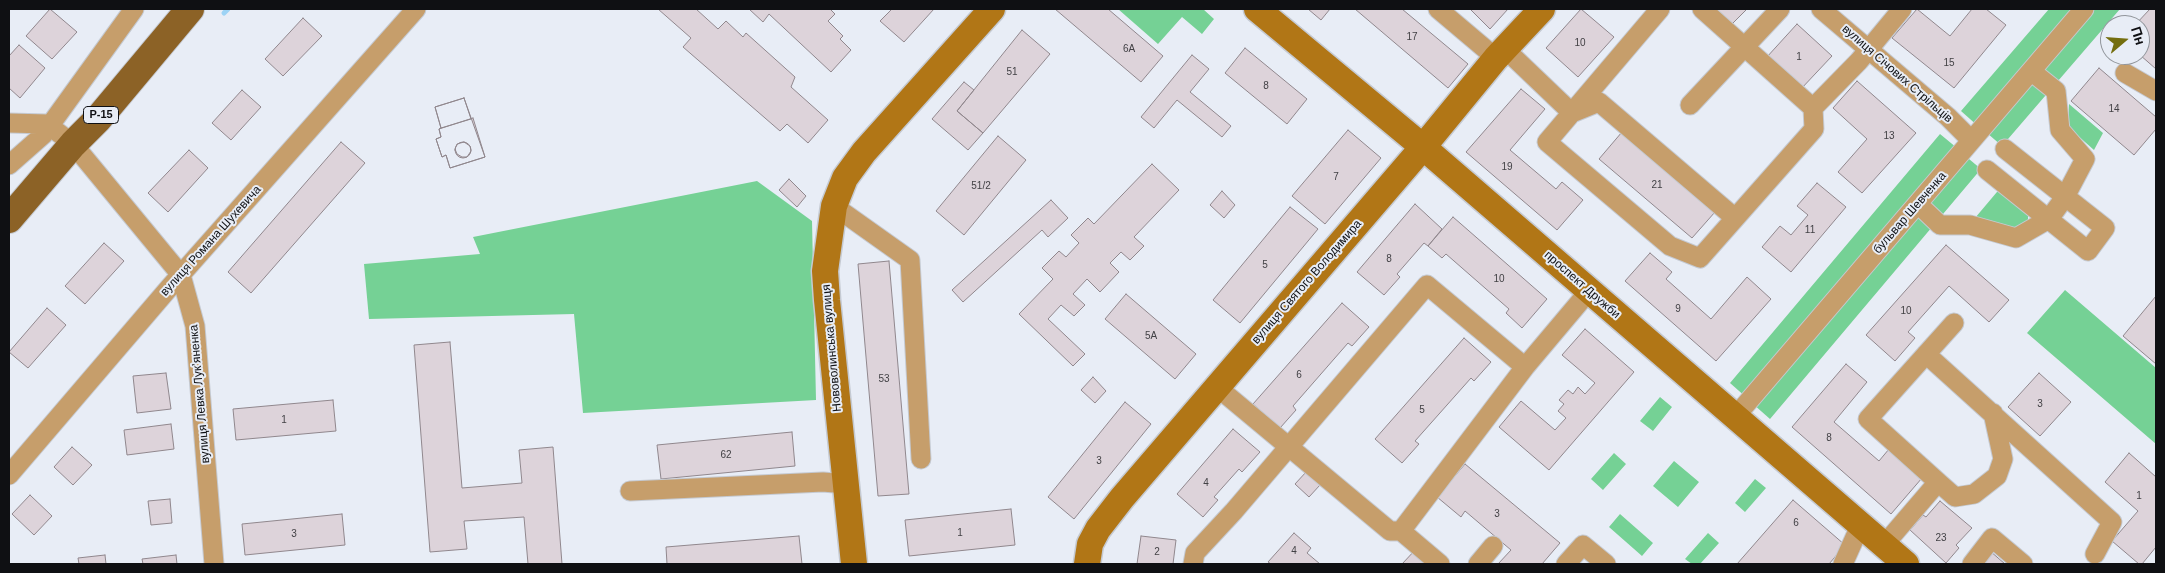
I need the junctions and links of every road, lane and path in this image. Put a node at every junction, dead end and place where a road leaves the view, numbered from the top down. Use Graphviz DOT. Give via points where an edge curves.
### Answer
graph roads {
  1 [pos="134,9"];
  2 [pos="190,9"];
  3 [pos="416,9"];
  4 [pos="992,9"];
  5 [pos="1256,9"];
  6 [pos="1438,9"];
  7 [pos="1542,9"];
  8 [pos="1660,9"];
  9 [pos="1702,9"];
  10 [pos="1780,9"];
  11 [pos="1822,9"];
  12 [pos="1902,9"];
  13 [pos="2084,9"];
  14 [pos="1745,47"];
  15 [pos="1869,50"];
  16 [pos="1501,54"];
  17 [pos="2032,71"];
  18 [pos="2125,73"];
  19 [pos="2156,91"];
  20 [pos="1690,105"];
  21 [pos="1813,108"];
  22 [pos="1572,113"];
  23 [pos="9,123"];
  24 [pos="50,126"];
  25 [pos="1971,140"];
  26 [pos="73,144"];
  27 [pos="1423,147"];
  28 [pos="2005,149"];
  29 [pos="9,165"];
  30 [pos="1987,170"];
  31 [pos="2066,197"];
  32 [pos="1918,204"];
  33 [pos="834,206"];
  34 [pos="1735,218"];
  35 [pos="9,219"];
  36 [pos="2049,220"];
  37 [pos="181,276"];
  38 [pos="1589,290"];
  39 [pos="1954,323"];
  40 [pos="1926,354"];
  41 [pos="1525,367"];
  42 [pos="1218,387"];
  43 [pos="1994,414"];
  44 [pos="1735,417"];
  45 [pos="1289,447"];
  46 [pos="921,459"];
  47 [pos="9,475"];
  48 [pos="1938,482"];
  49 [pos="846,484"];
  50 [pos="630,491"];
  51 [pos="1862,527"];
  52 [pos="1401,531"];
  53 [pos="1884,545"];
  54 [pos="1493,546"];
  55 [pos="2096,561"];
  56 [pos="214,564"];
  57 [pos="854,564"];
  58 [pos="1087,564"];
  59 [pos="1193,564"];
  60 [pos="1440,564"];
  61 [pos="1478,564"];
  62 [pos="1566,564"];
  63 [pos="1605,564"];
  64 [pos="1843,564"];
  65 [pos="1906,564"];
  66 [pos="1972,564"];
  67 [pos="2022,564"];
  1 -- 24 [label="street"];
  2 -- 26 [label="main road, Р-15" via="98,119"];
  3 -- 37 [label="street, вулиця Романа Шухевича"];
  4 -- 33 [label="street, Нововолинська вулиця" via="864,152 845,178"];
  5 -- 27 [label="street, проспект Дружби"];
  6 -- 16 [label="street"];
  7 -- 16 [label="street, вулиця Святого Володимира"];
  8 -- 22 [label="street"];
  9 -- 14 [label="street"];
  10 -- 14 [label="street"];
  11 -- 15 [label="street, вулиця Січових Стрільців"];
  12 -- 15 [label="street"];
  13 -- 17 [label="street, бульвар Шевченка"];
  14 -- 20 [label="street"];
  14 -- 21 [label="street"];
  15 -- 21 [label="street"];
  15 -- 25 [label="street, вулиця Січових Стрільців"];
  16 -- 22 [label="street"];
  16 -- 27 [label="street, вулиця Святого Володимира"];
  17 -- 25 [label="street, бульвар Шевченка"];
  17 -- 31 [label="street" via="2056,91 2060,130 2085,159"];
  18 -- 19 [label="street"];
  21 -- 34 [label="street" via="1814,129"];
  22 -- 34 [label="street" via="1599,102"];
  22 -- 34 [label="street" via="1548,142 1670,246 1700,258"];
  23 -- 24 [label="street"];
  24 -- 26 [label="street, вулиця Левка Лукʼяненка"];
  24 -- 29 [label="street"];
  25 -- 32 [label="street, бульвар Шевченка"];
  26 -- 35 [label="main road, Р-15"];
  26 -- 37 [label="street, вулиця Левка Лукʼяненка"];
  27 -- 38 [label="street, проспект Дружби"];
  27 -- 42 [label="street, вулиця Святого Володимира"];
  28 -- 31 [label="street"];
  30 -- 36 [label="street"];
  31 -- 36 [label="street"];
  31 -- 36 [label="street" via="2105,228 2088,250"];
  32 -- 36 [label="street" via="1940,224 1970,225 2016,238"];
  32 -- 44 [label="street, бульвар Шевченка"];
  33 -- 46 [label="street" via="910,260"];
  33 -- 49 [label="street, Нововолинська вулиця" via="826,281"];
  37 -- 47 [label="street, вулиця Романа Шухевича"];
  37 -- 56 [label="street, вулиця Левка Лукʼяненка" via="195,326"];
  38 -- 41 [label="street"];
  38 -- 44 [label="street, проспект Дружби"];
  39 -- 40 [label="street"];
  40 -- 43 [label="street"];
  40 -- 48 [label="street" via="1868,419"];
  41 -- 45 [label="street" via="1427,285"];
  41 -- 52 [label="street"];
  42 -- 45 [label="street"];
  42 -- 58 [label="street, вулиця Святого Володимира" via="1098,529 1090,544"];
  43 -- 48 [label="street" via="2003,459 1997,476 1974,494 1955,497"];
  43 -- 55 [label="street" via="2112,522"];
  44 -- 51 [label="street, проспект Дружби"];
  45 -- 52 [label="street" via="1390,531"];
  45 -- 59 [label="street" via="1195,553"];
  48 -- 53 [label="street"];
  49 -- 50 [label="street" via="823,482"];
  49 -- 57 [label="street, Нововолинська вулиця"];
  51 -- 53 [label="street, проспект Дружби"];
  51 -- 64 [label="street"];
  52 -- 60 [label="street"];
  53 -- 65 [label="street, проспект Дружби"];
  54 -- 61 [label="street"];
  62 -- 63 [label="street" via="1583,545"];
  66 -- 67 [label="street" via="1992,538"];
}
